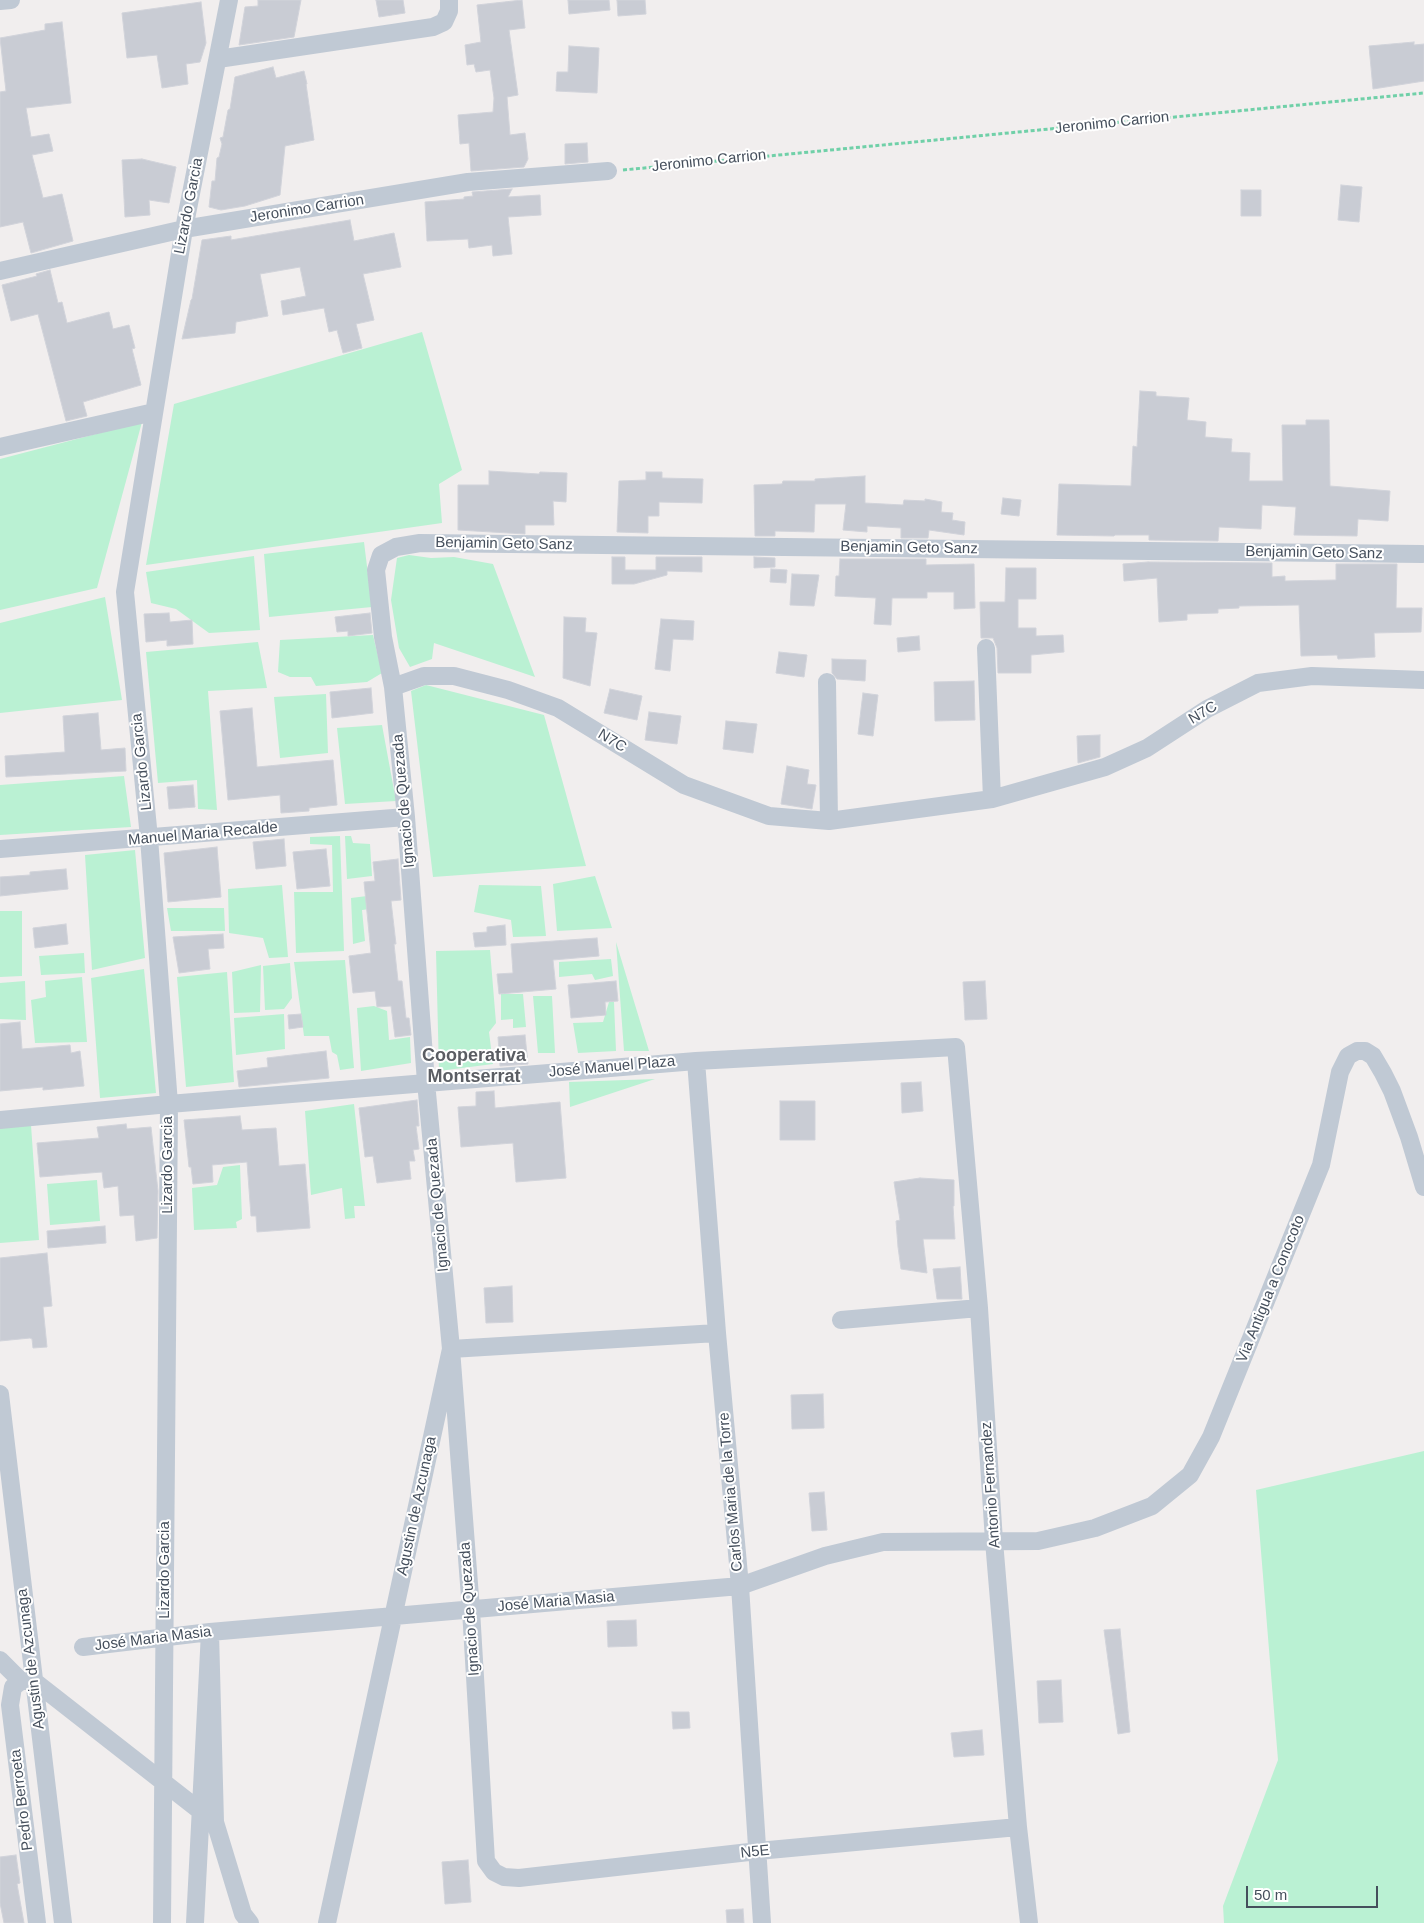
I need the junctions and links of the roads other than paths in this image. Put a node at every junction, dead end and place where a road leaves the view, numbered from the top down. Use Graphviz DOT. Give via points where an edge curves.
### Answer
graph roads {
  1 [pos="11,0"];
  2 [pos="229,0"];
  3 [pos="449,0"];
  4 [pos="0,1"];
  5 [pos="218,59"];
  6 [pos="608,171"];
  7 [pos="184,229"];
  8 [pos="0,271"];
  9 [pos="154,412"];
  10 [pos="0,447"];
  11 [pos="396,547"];
  12 [pos="1422,554"];
  13 [pos="986,648"];
  14 [pos="1424,680"];
  15 [pos="827,682"];
  16 [pos="393,687"];
  17 [pos="992,799"];
  18 [pos="406,817"];
  19 [pos="829,821"];
  20 [pos="149,838"];
  21 [pos="0,849"];
  22 [pos="956,1047"];
  23 [pos="696,1061"];
  24 [pos="426,1082"];
  25 [pos="169,1104"];
  26 [pos="0,1120"];
  27 [pos="1424,1187"];
  28 [pos="979,1308"];
  29 [pos="841,1320"];
  30 [pos="717,1333"];
  31 [pos="451,1349"];
  32 [pos="0,1394"];
  33 [pos="994,1541"];
  34 [pos="740,1586"];
  35 [pos="471,1610"];
  36 [pos="393,1616"];
  37 [pos="210,1632"];
  38 [pos="164,1637"];
  39 [pos="83,1647"];
  40 [pos="0,1660"];
  41 [pos="27,1681"];
  42 [pos="163,1782"];
  43 [pos="201,1811"];
  44 [pos="215,1822"];
  45 [pos="1018,1827"];
  46 [pos="758,1851"];
  47 [pos="494,1872"];
  48 [pos="242,1920"];
  49 [pos="36,1923"];
  50 [pos="63,1923"];
  51 [pos="162,1923"];
  52 [pos="196,1923"];
  53 [pos="327,1923"];
  54 [pos="762,1923"];
  55 [pos="1029,1923"];
  1 -- 4 [label="street"];
  2 -- 5 [label="street, Lizardo Garcia"];
  3 -- 5 [label="street" via="444,22 433,26"];
  5 -- 7 [label="street, Lizardo Garcia"];
  6 -- 7 [label="street, Jeronimo Carrion" via="468,182"];
  7 -- 8 [label="street, Jeronimo Carrion"];
  7 -- 9 [label="street, Lizardo Garcia"];
  9 -- 10 [label="street"];
  9 -- 20 [label="street, Lizardo Garcia" via="125,592"];
  11 -- 12 [label="street, Benjamin Geto Sanz" via="420,543"];
  11 -- 16 [label="street, Ignacio de Quezada" via="381,555 376,570 383,637"];
  13 -- 17 [label="street"];
  14 -- 17 [label="street, N7C" via="1312,676 1258,683 1207,709 1146,748 1104,767"];
  15 -- 19 [label="street"];
  16 -- 18 [label="street, Ignacio de Quezada"];
  16 -- 19 [label="street, N7C" via="424,676 454,676 508,690 558,708 684,786 769,816"];
  17 -- 19 [label="street, N7C"];
  18 -- 20 [label="street, Manuel Maria Recalde"];
  18 -- 24 [label="street, Ignacio de Quezada"];
  20 -- 21 [label="street, Manuel Maria Recalde"];
  20 -- 25 [label="street, Lizardo Garcia"];
  22 -- 23 [label="street, José Manuel Plaza"];
  22 -- 28 [label="street, Antonio Fernandez"];
  23 -- 24 [label="street, José Manuel Plaza"];
  23 -- 30 [label="street, Carlos Maria de la Torre"];
  24 -- 25 [label="street, José Manuel Plaza"];
  24 -- 31 [label="street, Ignacio de Quezada"];
  25 -- 26 [label="street, José Manuel Plaza"];
  25 -- 38 [label="street, Lizardo Garcia"];
  27 -- 33 [label="street, Via Antigua a Conocoto" via="1392,1091 1373,1056 1365,1050 1357,1051 1348,1056 1340,1072 1321,1165 1211,1437 1190,1475 1152,1506 1095,1528 1038,1541"];
  28 -- 29 [label="street"];
  28 -- 33 [label="street, Antonio Fernandez"];
  30 -- 31 [label="street"];
  30 -- 34 [label="street, Carlos Maria de la Torre"];
  31 -- 35 [label="street, Ignacio de Quezada"];
  31 -- 36 [label="street, Agustin de Azcunaga"];
  32 -- 41 [label="street, Agustin de Azcunaga"];
  33 -- 34 [label="street, José Maria Masia" via="883,1542 825,1556"];
  33 -- 45 [label="street, Antonio Fernandez"];
  34 -- 35 [label="street, José Maria Masia"];
  34 -- 46 [label="street, Carlos Maria de la Torre"];
  35 -- 36 [label="street, José Maria Masia"];
  35 -- 47 [label="street, Ignacio de Quezada" via="486,1860"];
  36 -- 37 [label="street, José Maria Masia"];
  36 -- 53 [label="street, Agustin de Azcunaga"];
  37 -- 38 [label="street, José Maria Masia"];
  37 -- 43 [label="street"];
  37 -- 44 [label="street"];
  38 -- 39 [label="street, José Maria Masia"];
  38 -- 42 [label="street, Lizardo Garcia"];
  40 -- 41 [label="street"];
  41 -- 42 [label="street"];
  41 -- 49 [label="street, Pedro Berroeta" via="13,1687 10,1705"];
  41 -- 50 [label="street, Agustin de Azcunaga"];
  42 -- 43 [label="street"];
  42 -- 51 [label="street, Lizardo Garcia"];
  43 -- 44 [label="street"];
  43 -- 52 [label="street"];
  44 -- 48 [label="street"];
  45 -- 46 [label="street, N5E"];
  45 -- 55 [label="street, Antonio Fernandez"];
  46 -- 47 [label="street, N5E" via="519,1878 504,1877"];
  46 -- 54 [label="street, Carlos Maria de la Torre"];
}
